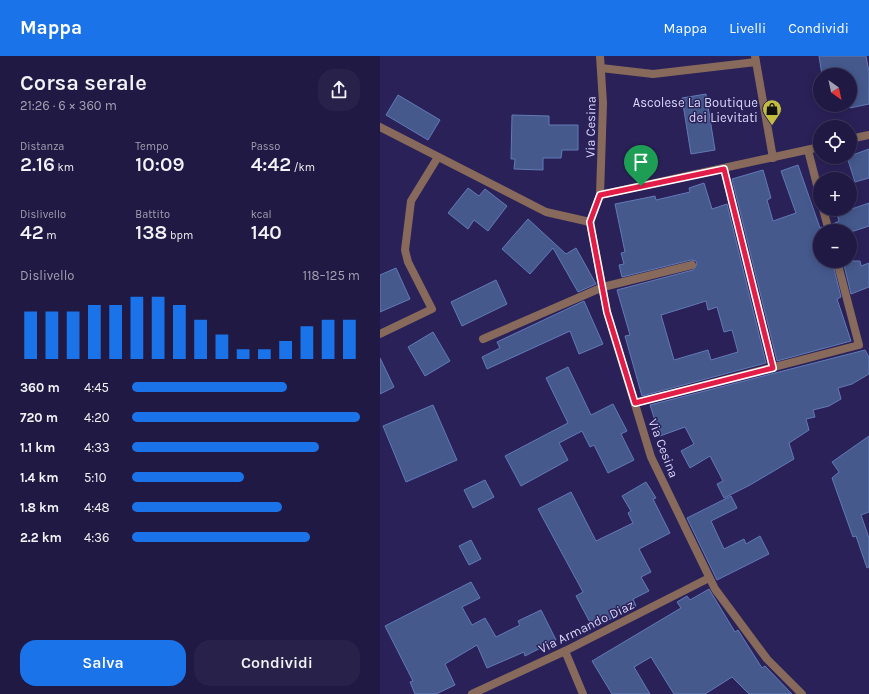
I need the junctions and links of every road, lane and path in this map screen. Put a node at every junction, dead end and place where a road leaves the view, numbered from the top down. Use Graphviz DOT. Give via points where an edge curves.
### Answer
graph roads {
  1 [pos="600,56"];
  2 [pos="755,59"];
  3 [pos="601,68"];
  4 [pos="380,127"];
  5 [pos="869,135"];
  6 [pos="857,138"];
  7 [pos="813,149"];
  8 [pos="808,150"];
  9 [pos="438,157"];
  10 [pos="773,158"];
  11 [pos="724,169"];
  12 [pos="814,172"];
  13 [pos="600,195"];
  14 [pos="590,222"];
  15 [pos="692,265"];
  16 [pos="839,268"];
  17 [pos="603,287"];
  18 [pos="380,334"];
  19 [pos="483,339"];
  20 [pos="773,368"];
  21 [pos="635,403"];
  22 [pos="709,578"];
  23 [pos="565,651"];
  24 [pos="472,694"];
  25 [pos="583,694"];
  26 [pos="802,694"];
  1 -- 3 [label="street, Via Cesina"];
  2 -- 3 [label="street" via="653,74"];
  2 -- 10 [label="street"];
  3 -- 13 [label="street, Via Cesina" via="603,103"];
  4 -- 9 [label="street"];
  5 -- 6 [label="street"];
  7 -- 8 [label="street"];
  8 -- 10 [label="street"];
  8 -- 12 [label="street"];
  9 -- 14 [label="street" via="546,212"];
  9 -- 18 [label="street" via="411,201 405,250 408,262 432,309"];
  10 -- 11 [label="street"];
  11 -- 13 [label="street"];
  11 -- 20 [label="street"];
  13 -- 14 [label="street, Via Cesina"];
  14 -- 17 [label="street, Via Cesina"];
  15 -- 17 [label="street"];
  16 -- 20 [label="street" via="859,344"];
  17 -- 19 [label="street"];
  17 -- 21 [label="street, Via Cesina" via="607,312"];
  20 -- 21 [label="street"];
  21 -- 22 [label="street, Via Cesina" via="651,457"];
  22 -- 23 [label="street, Via Armando Diaz"];
  22 -- 26 [label="street, Via Cesina" via="767,659"];
  23 -- 24 [label="street, Via Armando Diaz"];
  23 -- 25 [label="street"];
}
